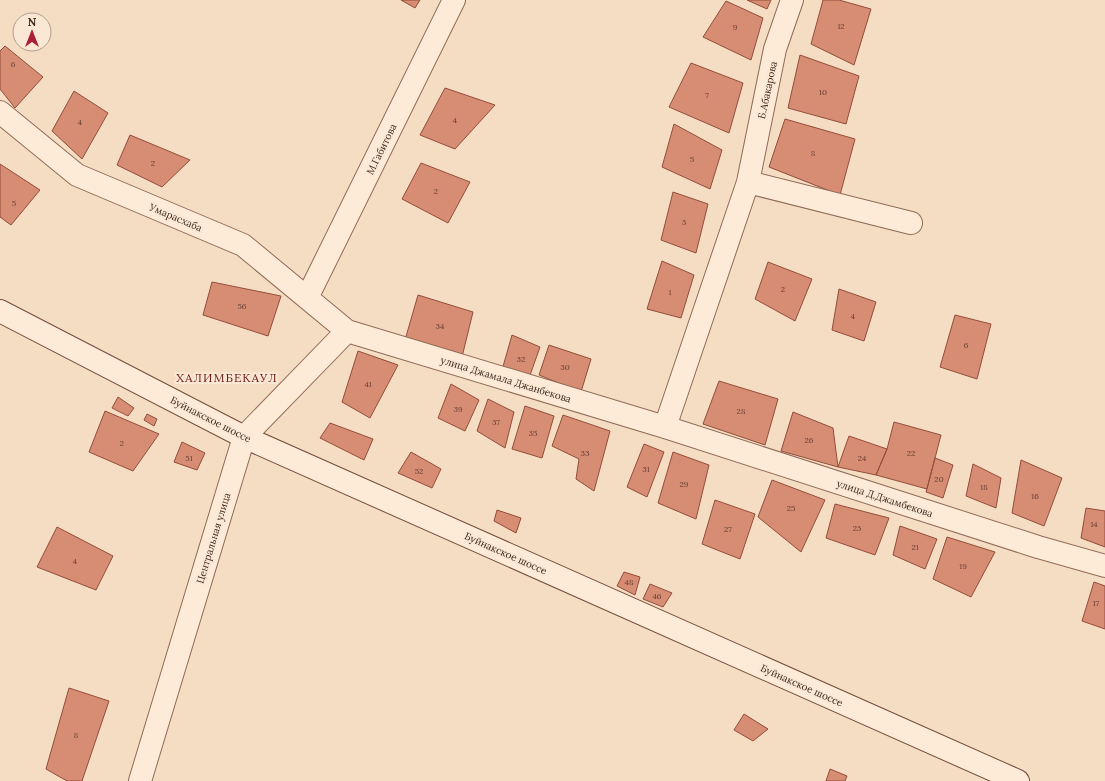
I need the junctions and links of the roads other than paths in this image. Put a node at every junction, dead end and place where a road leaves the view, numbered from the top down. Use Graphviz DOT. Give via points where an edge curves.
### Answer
graph roads {
  1 [pos="454,0"];
  2 [pos="792,0"];
  3 [pos="0,112"];
  4 [pos="748,182"];
  5 [pos="911,223"];
  6 [pos="307,298"];
  7 [pos="0,311"];
  8 [pos="347,331"];
  9 [pos="665,427"];
  10 [pos="244,437"];
  11 [pos="1105,566"];
  12 [pos="140,781"];
  13 [pos="1018,781"];
  1 -- 6 [label="street, М.Габитова"];
  2 -- 4 [label="street, Б.Абакарова" via="775,50"];
  3 -- 6 [label="street, Умарасхаба" via="77,175 243,245"];
  4 -- 5 [label="street"];
  4 -- 9 [label="street, Б.Абакарова"];
  6 -- 8 [label="street, Умарасхаба"];
  7 -- 10 [label="street, Буйнакское шоссе"];
  8 -- 9 [label="street, улица Джамала Джанбекова"];
  8 -- 10 [label="street, Центральная улица"];
  9 -- 11 [label="street, улица Д.Джамбекова" via="1038,547"];
  10 -- 12 [label="street, Центральная улица"];
  10 -- 13 [label="street, Буйнакское шоссе"];
}
